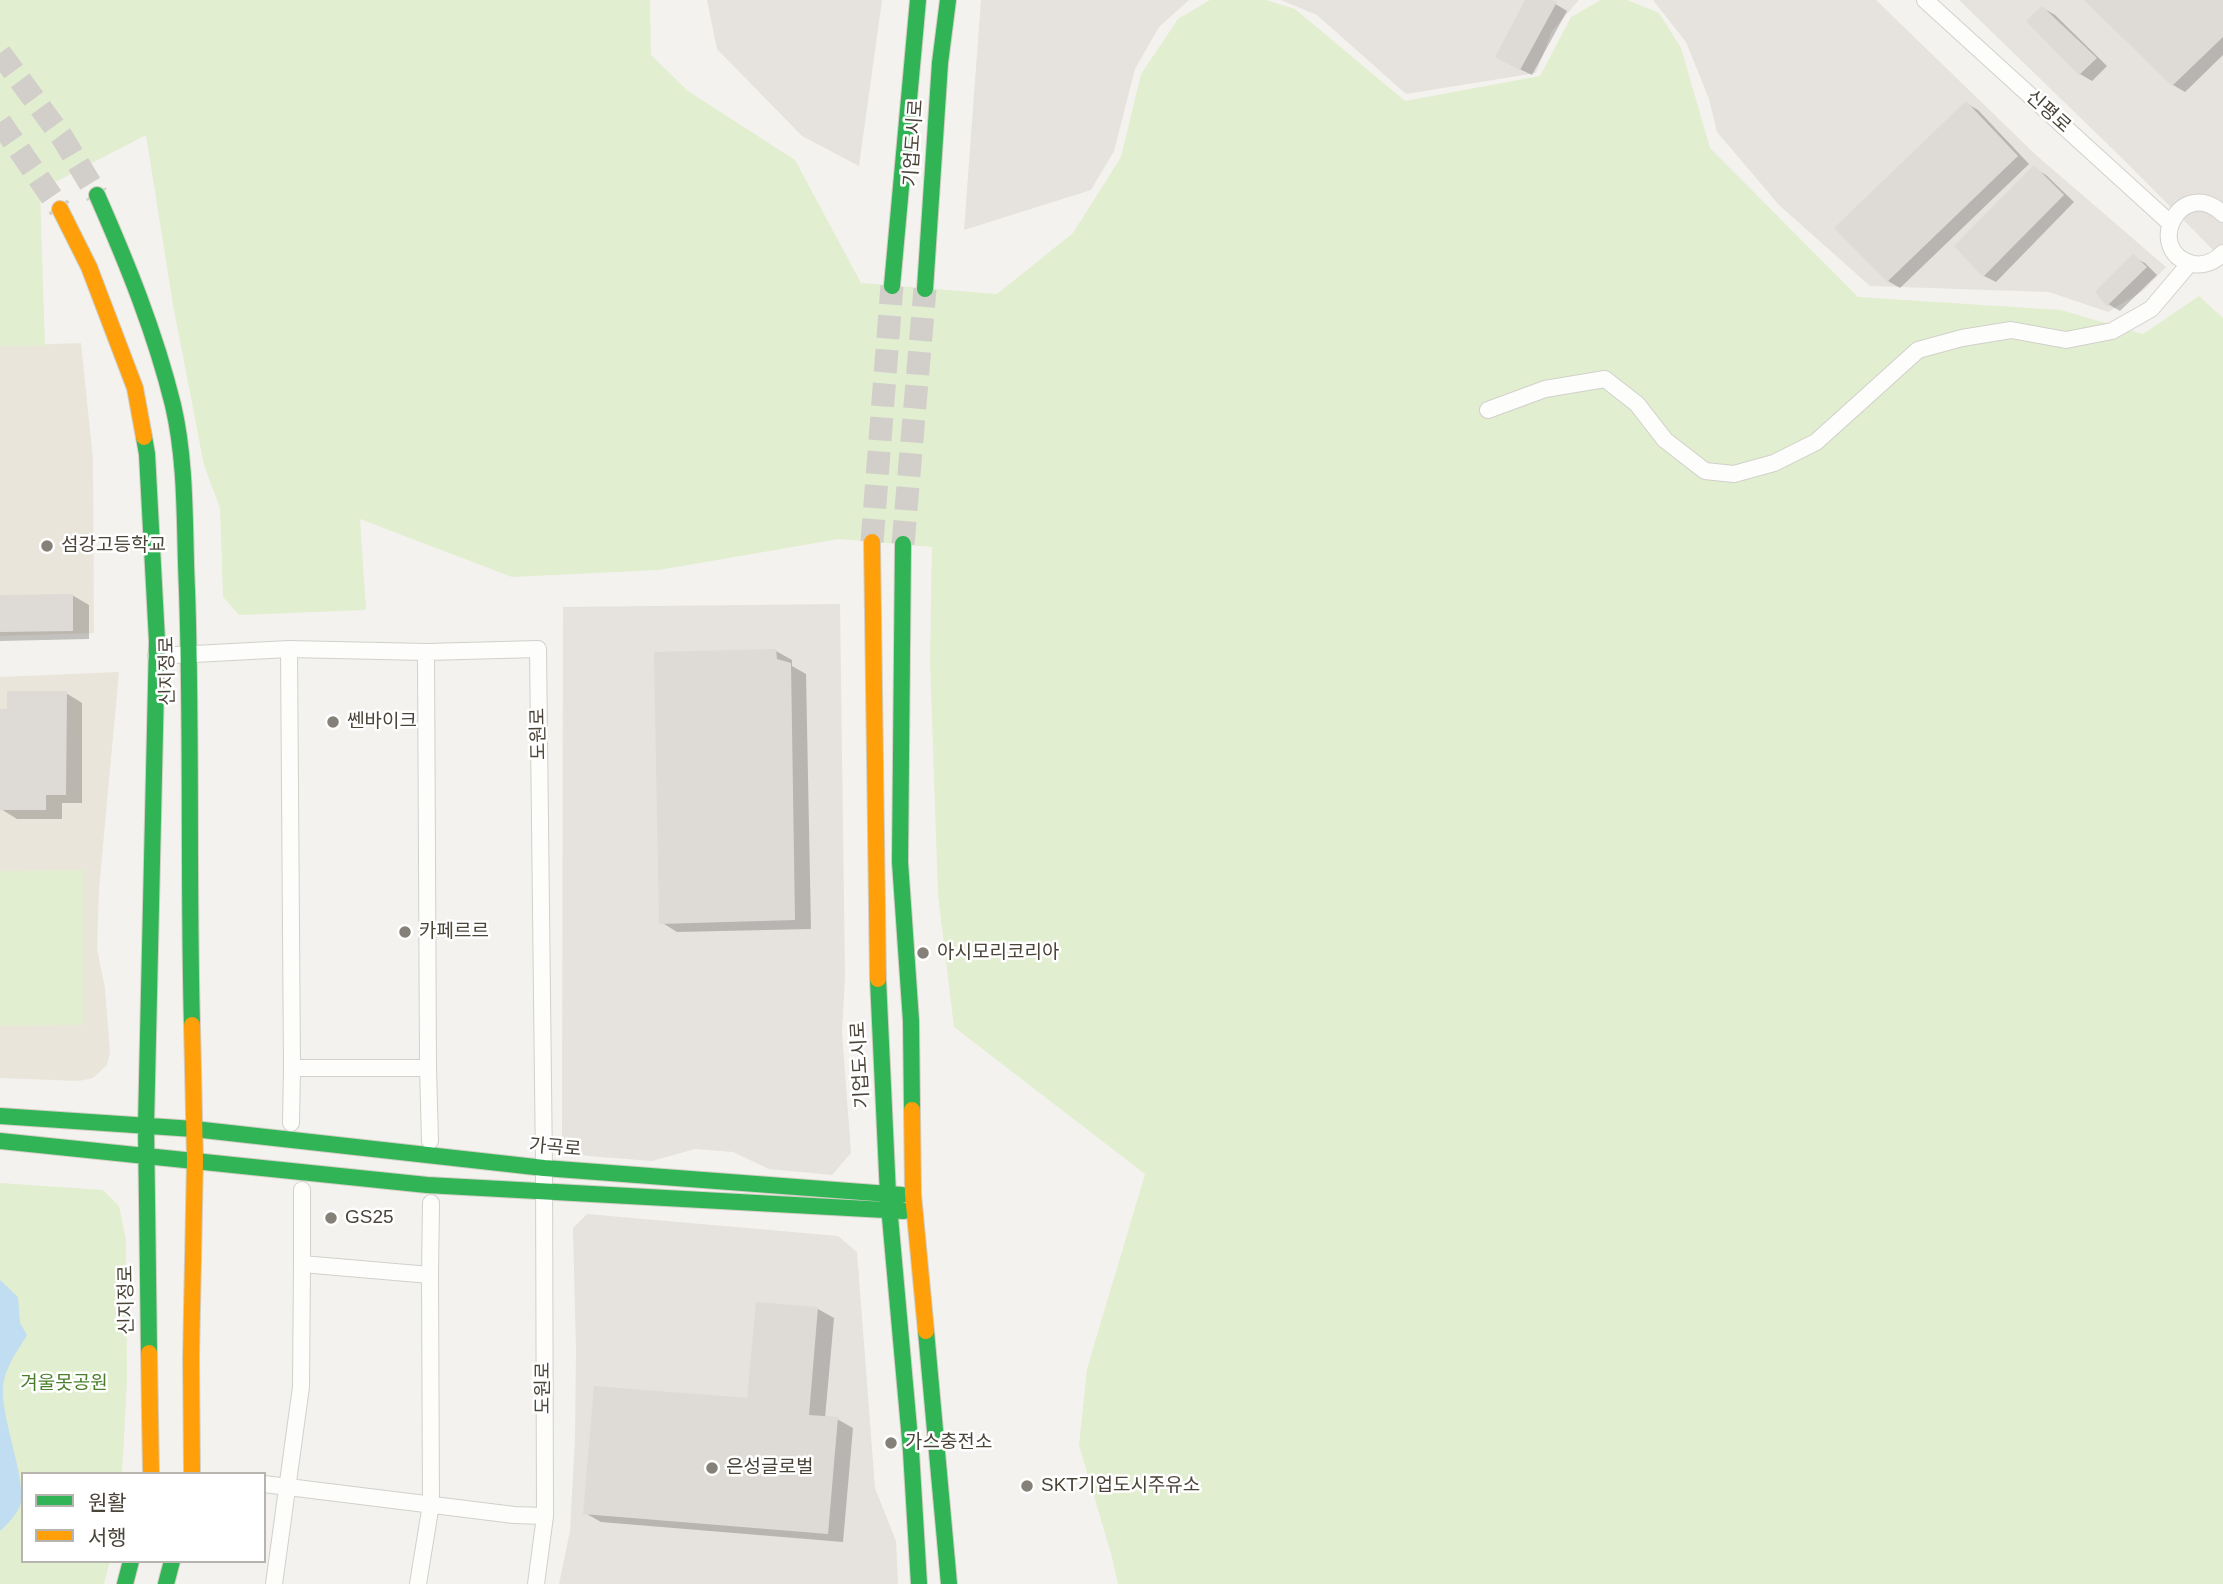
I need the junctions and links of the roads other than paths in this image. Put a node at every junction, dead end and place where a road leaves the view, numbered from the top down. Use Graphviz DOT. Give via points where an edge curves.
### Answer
graph roads {
  1 [pos="918,0"];
  2 [pos="948,0"];
  3 [pos="1925,0"];
  4 [pos="97,195"];
  5 [pos="60,209"];
  6 [pos="2223,214"];
  7 [pos="2170,223"];
  8 [pos="2223,253"];
  9 [pos="2190,263"];
  10 [pos="892,286"];
  11 [pos="925,289"];
  12 [pos="1488,410"];
  13 [pos="873,542"];
  14 [pos="903,544"];
  15 [pos="289,649"];
  16 [pos="426,652"];
  17 [pos="189,655"];
  18 [pos="156,656"];
  19 [pos="292,1068"];
  20 [pos="428,1068"];
  21 [pos="0,1116"];
  22 [pos="291,1123"];
  23 [pos="146,1125"];
  24 [pos="194,1129"];
  25 [pos="0,1141"];
  26 [pos="430,1141"];
  27 [pos="146,1156"];
  28 [pos="195,1160"];
  29 [pos="544,1168"];
  30 [pos="302,1190"];
  31 [pos="543,1191"];
  32 [pos="913,1194"];
  33 [pos="431,1203"];
  34 [pos="889,1203"];
  35 [pos="914,1211"];
  36 [pos="302,1264"];
  37 [pos="430,1275"];
  38 [pos="151,1472"];
  39 [pos="195,1472"];
  40 [pos="266,1483"];
  41 [pos="289,1487"];
  42 [pos="431,1504"];
  43 [pos="545,1517"];
  44 [pos="130,1563"];
  45 [pos="171,1563"];
  46 [pos="125,1584"];
  47 [pos="166,1584"];
  48 [pos="274,1584"];
  49 [pos="418,1584"];
  50 [pos="536,1584"];
  51 [pos="919,1584"];
  52 [pos="949,1584"];
  1 -- 10 [label="street, 기업도시로"];
  2 -- 11 [label="street, 기업도시로"];
  3 -- 7 [label="street, 신평로"];
  4 -- 17 [label="street, 신지정로" via="131,274 173,406 182,463"];
  5 -- 18 [label="street, 신지정로" via="89,267 135,388 147,454"];
  6 -- 7 [label="street" via="2213,206 2193,203 2183,207"];
  7 -- 9 [label="street" via="2171,247"];
  8 -- 9 [label="street" via="2209,263"];
  9 -- 12 [label="street" via="2151,309 2112,331 2066,340 2011,330 1918,350 1816,442 1774,463 1734,474 1705,471 1665,440 1637,404 1605,379 1545,389"];
  13 -- 34 [label="street, 기업도시로" via="876,923"];
  14 -- 32 [label="street" via="900,862 911,1021"];
  15 -- 16 [label="street, 도원로"];
  15 -- 17 [label="street, 도원로"];
  15 -- 19 [label="street"];
  16 -- 20 [label="street"];
  16 -- 29 [label="street, 도원로" via="538,649"];
  17 -- 18 [label="street, 도원로"];
  17 -- 24 [label="street, 신지정로"];
  18 -- 23 [label="street, 신지정로"];
  19 -- 20 [label="street"];
  19 -- 22 [label="street"];
  20 -- 26 [label="street"];
  21 -- 23 [label="street"];
  23 -- 24 [label="street, 가곡로"];
  23 -- 27 [label="street, 신지정로"];
  24 -- 28 [label="street, 신지정로"];
  24 -- 29 [label="street, 가곡로"];
  25 -- 27 [label="street"];
  27 -- 28 [label="street, 가곡로"];
  27 -- 38 [label="street, 신지정로"];
  28 -- 31 [label="street, 가곡로" via="427,1185"];
  28 -- 39 [label="street, 신지정로" via="191,1358"];
  29 -- 31 [label="street, 도원로"];
  29 -- 34 [label="street, 가곡로"];
  30 -- 36 [label="street"];
  31 -- 34 [label="street, 가곡로"];
  31 -- 43 [label="street, 도원로"];
  32 -- 34 [label="street, 가곡로"];
  32 -- 35 [label="street"];
  33 -- 37 [label="street"];
  34 -- 35 [label="street, 가곡로"];
  34 -- 51 [label="street, 기업도시로"];
  35 -- 52 [label="street"];
  36 -- 37 [label="street"];
  36 -- 41 [label="street" via="301,1387"];
  37 -- 42 [label="street"];
  40 -- 41 [label="street"];
  41 -- 42 [label="street"];
  41 -- 48 [label="street"];
  42 -- 43 [label="street"];
  42 -- 49 [label="street"];
  43 -- 50 [label="street, 도원로"];
  44 -- 46 [label="street"];
  45 -- 47 [label="street"];
}
